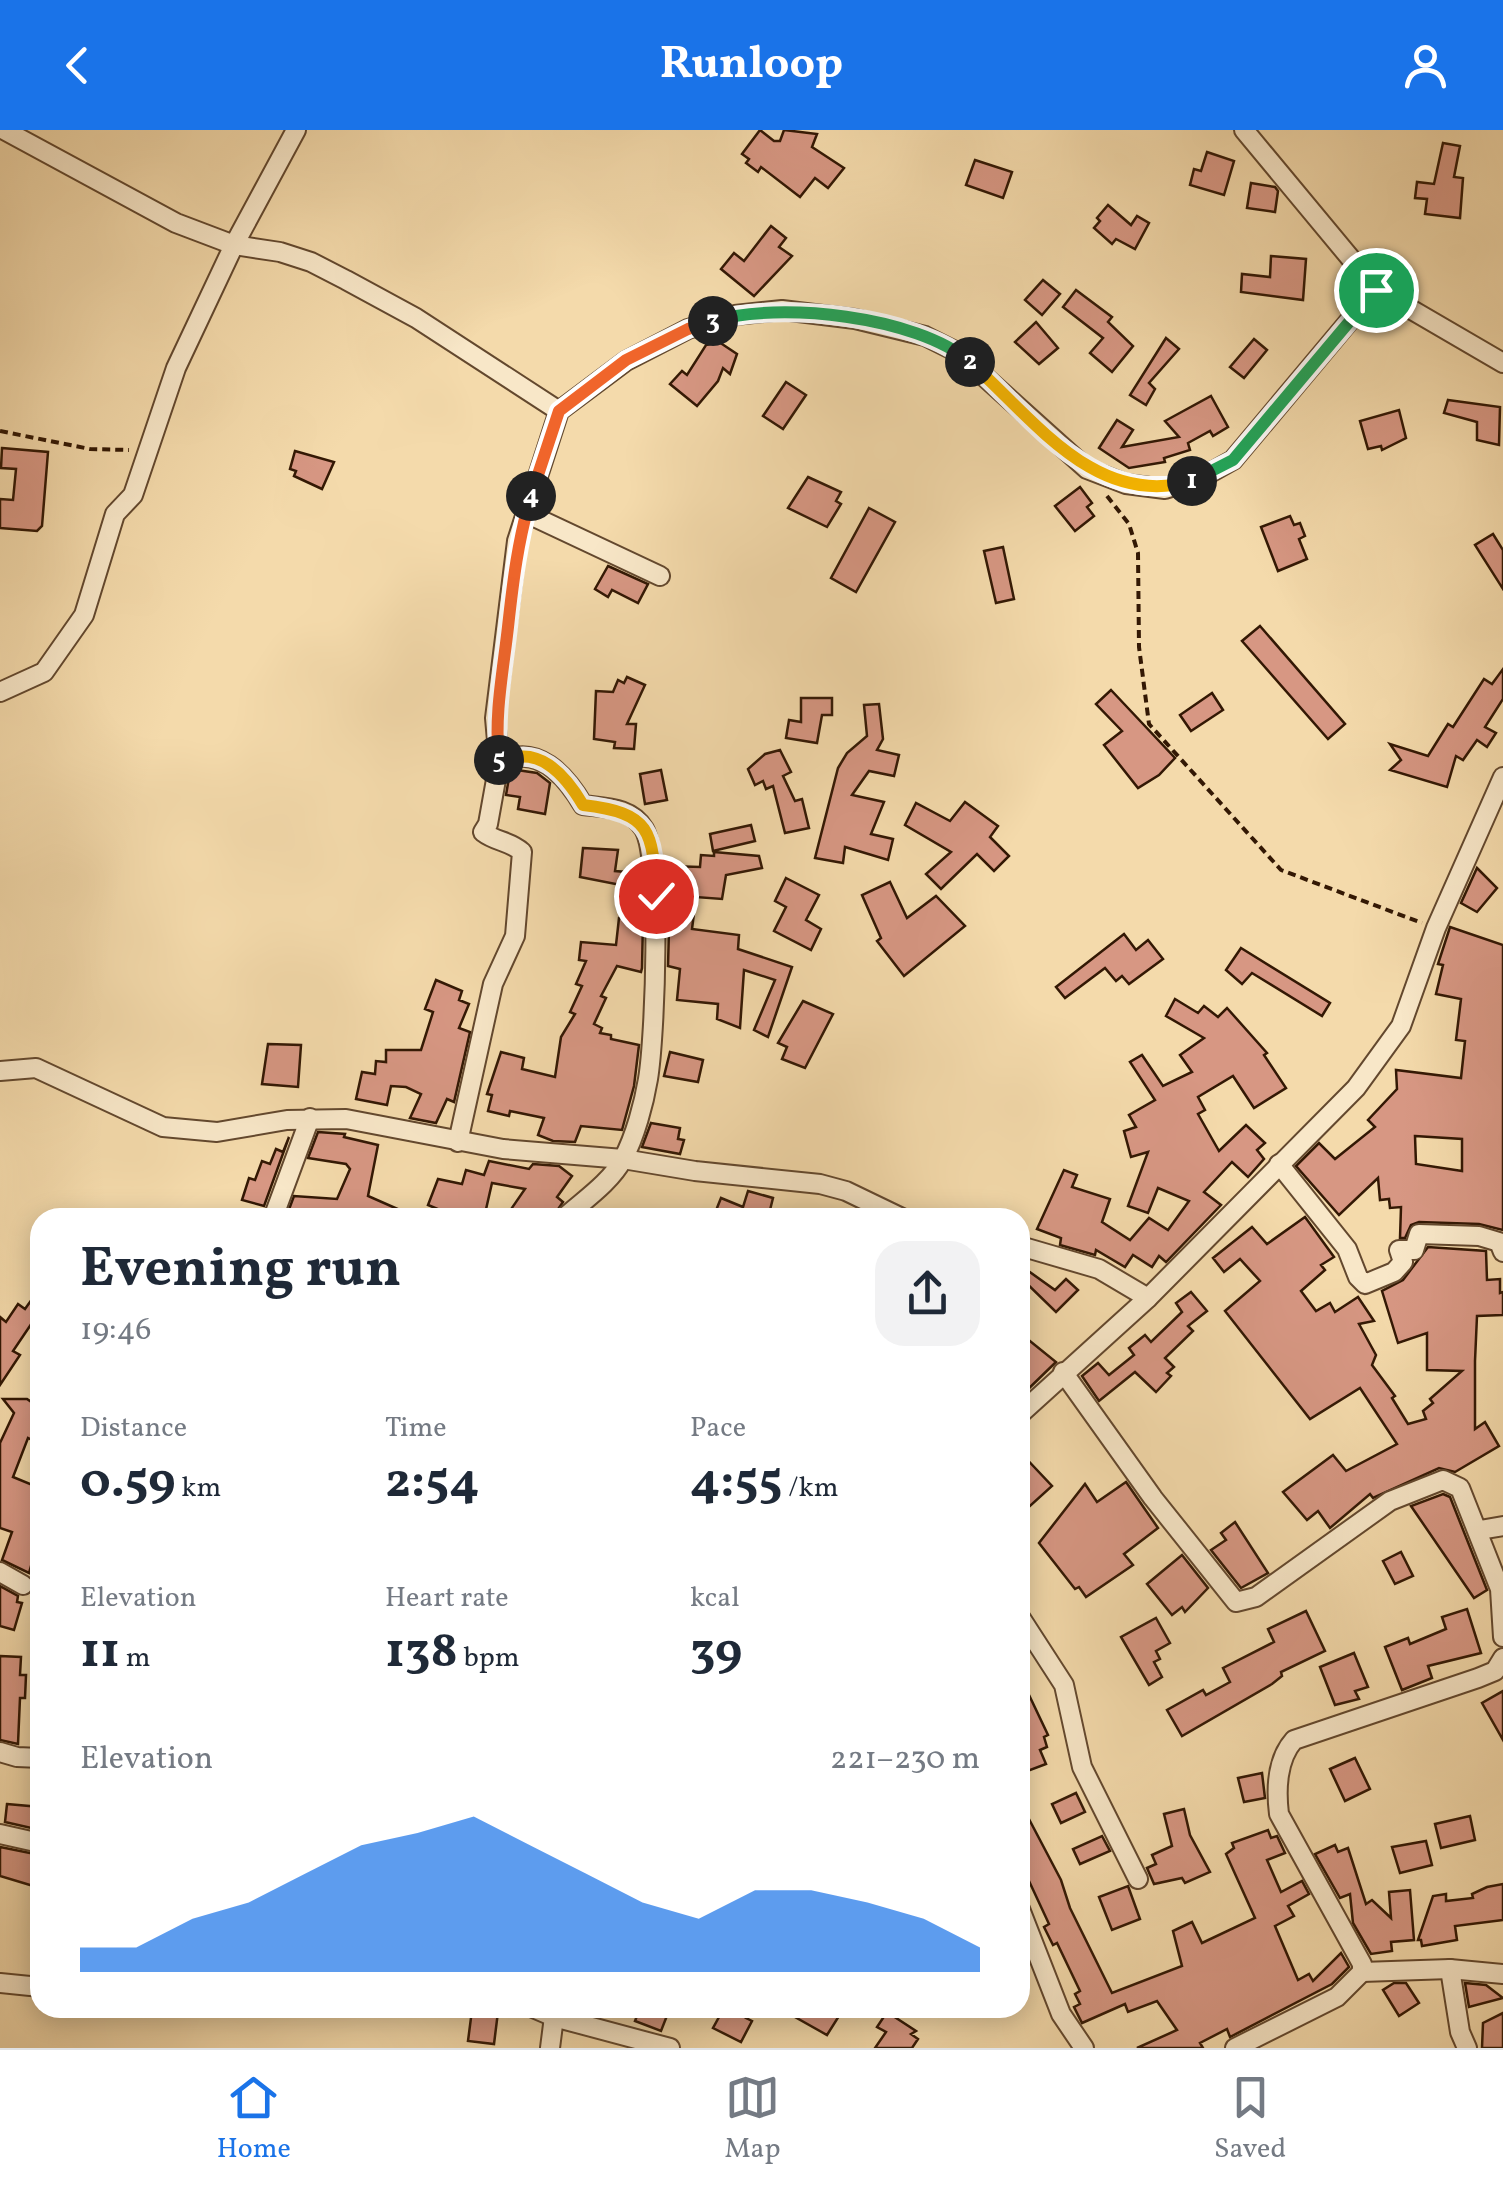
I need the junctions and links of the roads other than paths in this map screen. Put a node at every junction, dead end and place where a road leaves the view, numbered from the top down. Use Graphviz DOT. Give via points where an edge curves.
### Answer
graph roads {
  1 [pos="4,130"];
  2 [pos="296,130"];
  3 [pos="1244,130"];
  4 [pos="234,245"];
  5 [pos="1376,290"];
  6 [pos="1503,363"];
  7 [pos="559,411"];
  8 [pos="526,513"];
  9 [pos="660,576"];
  10 [pos="0,692"];
  11 [pos="499,764"];
  12 [pos="1503,777"];
  13 [pos="0,1071"];
  14 [pos="310,1118"];
  15 [pos="458,1142"];
  16 [pos="623,1159"];
  17 [pos="1279,1164"];
  18 [pos="276,1208"];
  19 [pos="576,1208"];
  20 [pos="882,1208"];
  21 [pos="1030,1249"];
  22 [pos="1503,1252"];
  23 [pos="1148,1298"];
  24 [pos="1064,1372"];
  25 [pos="1030,1404"];
  26 [pos="1503,1526"];
  27 [pos="1480,1530"];
  28 [pos="0,1572"];
  29 [pos="23,1585"];
  30 [pos="1030,1632"];
  31 [pos="1503,1637"];
  32 [pos="1503,1658"];
  33 [pos="0,1752"];
  34 [pos="30,1758"];
  35 [pos="0,1834"];
  36 [pos="30,1841"];
  37 [pos="1138,1878"];
  38 [pos="1030,1935"];
  39 [pos="1450,1969"];
  40 [pos="1362,1972"];
  41 [pos="1503,1974"];
  42 [pos="0,1982"];
  43 [pos="30,1986"];
  44 [pos="553,2018"];
  45 [pos="573,2018"];
  46 [pos="550,2048"];
  47 [pos="670,2048"];
  48 [pos="1084,2048"];
  49 [pos="1234,2048"];
  50 [pos="1467,2048"];
  1 -- 4 [label="street" via="176,223"];
  2 -- 4 [label="street"];
  3 -- 5 [label="street"];
  4 -- 7 [label="street" via="280,252 346,280"];
  4 -- 10 [label="street" via="176,368 132,495 116,514 84,616 44,672"];
  5 -- 6 [label="street"];
  5 -- 7 [label="street" via="1233,460 1165,489 1126,484 1086,468 958,352 925,336 782,310 735,314 688,329 626,360"];
  7 -- 8 [label="street"];
  8 -- 9 [label="street"];
  8 -- 11 [label="street" via="496,718"];
  11 -- 15 [label="street" via="483,832 522,852 517,919 493,984"];
  11 -- 16 [label="street" via="537,758 567,777 583,805 633,816 649,842 656,896 649,1076"];
  12 -- 17 [label="street" via="1401,1026 1356,1088"];
  13 -- 14 [label="street" via="36,1068 186,1132"];
  14 -- 15 [label="street"];
  14 -- 18 [label="street"];
  15 -- 16 [label="street"];
  16 -- 19 [label="street"];
  16 -- 20 [label="street" via="820,1184"];
  17 -- 22 [label="street" via="1348,1248 1365,1284 1394,1272 1403,1262 1399,1250 1414,1250 1419,1234 1488,1237"];
  17 -- 23 [label="street"];
  21 -- 23 [label="street" via="1099,1269"];
  23 -- 24 [label="street"];
  24 -- 25 [label="street"];
  24 -- 27 [label="street" via="1236,1602 1256,1598 1390,1501 1443,1480 1460,1488"];
  26 -- 27 [label="street"];
  27 -- 31 [label="street" via="1500,1589"];
  28 -- 29 [label="street"];
  30 -- 37 [label="street" via="1064,1685 1082,1768"];
  32 -- 40 [label="street" via="1495,1671 1288,1747 1276,1791 1279,1814"];
  33 -- 34 [label="street"];
  35 -- 36 [label="street"];
  38 -- 48 [label="street" via="1061,2014"];
  39 -- 40 [label="street"];
  39 -- 41 [label="street"];
  39 -- 50 [label="street"];
  40 -- 49 [label="street" via="1337,1997"];
  42 -- 43 [label="street"];
  44 -- 46 [label="street"];
  45 -- 47 [label="street"];
}
